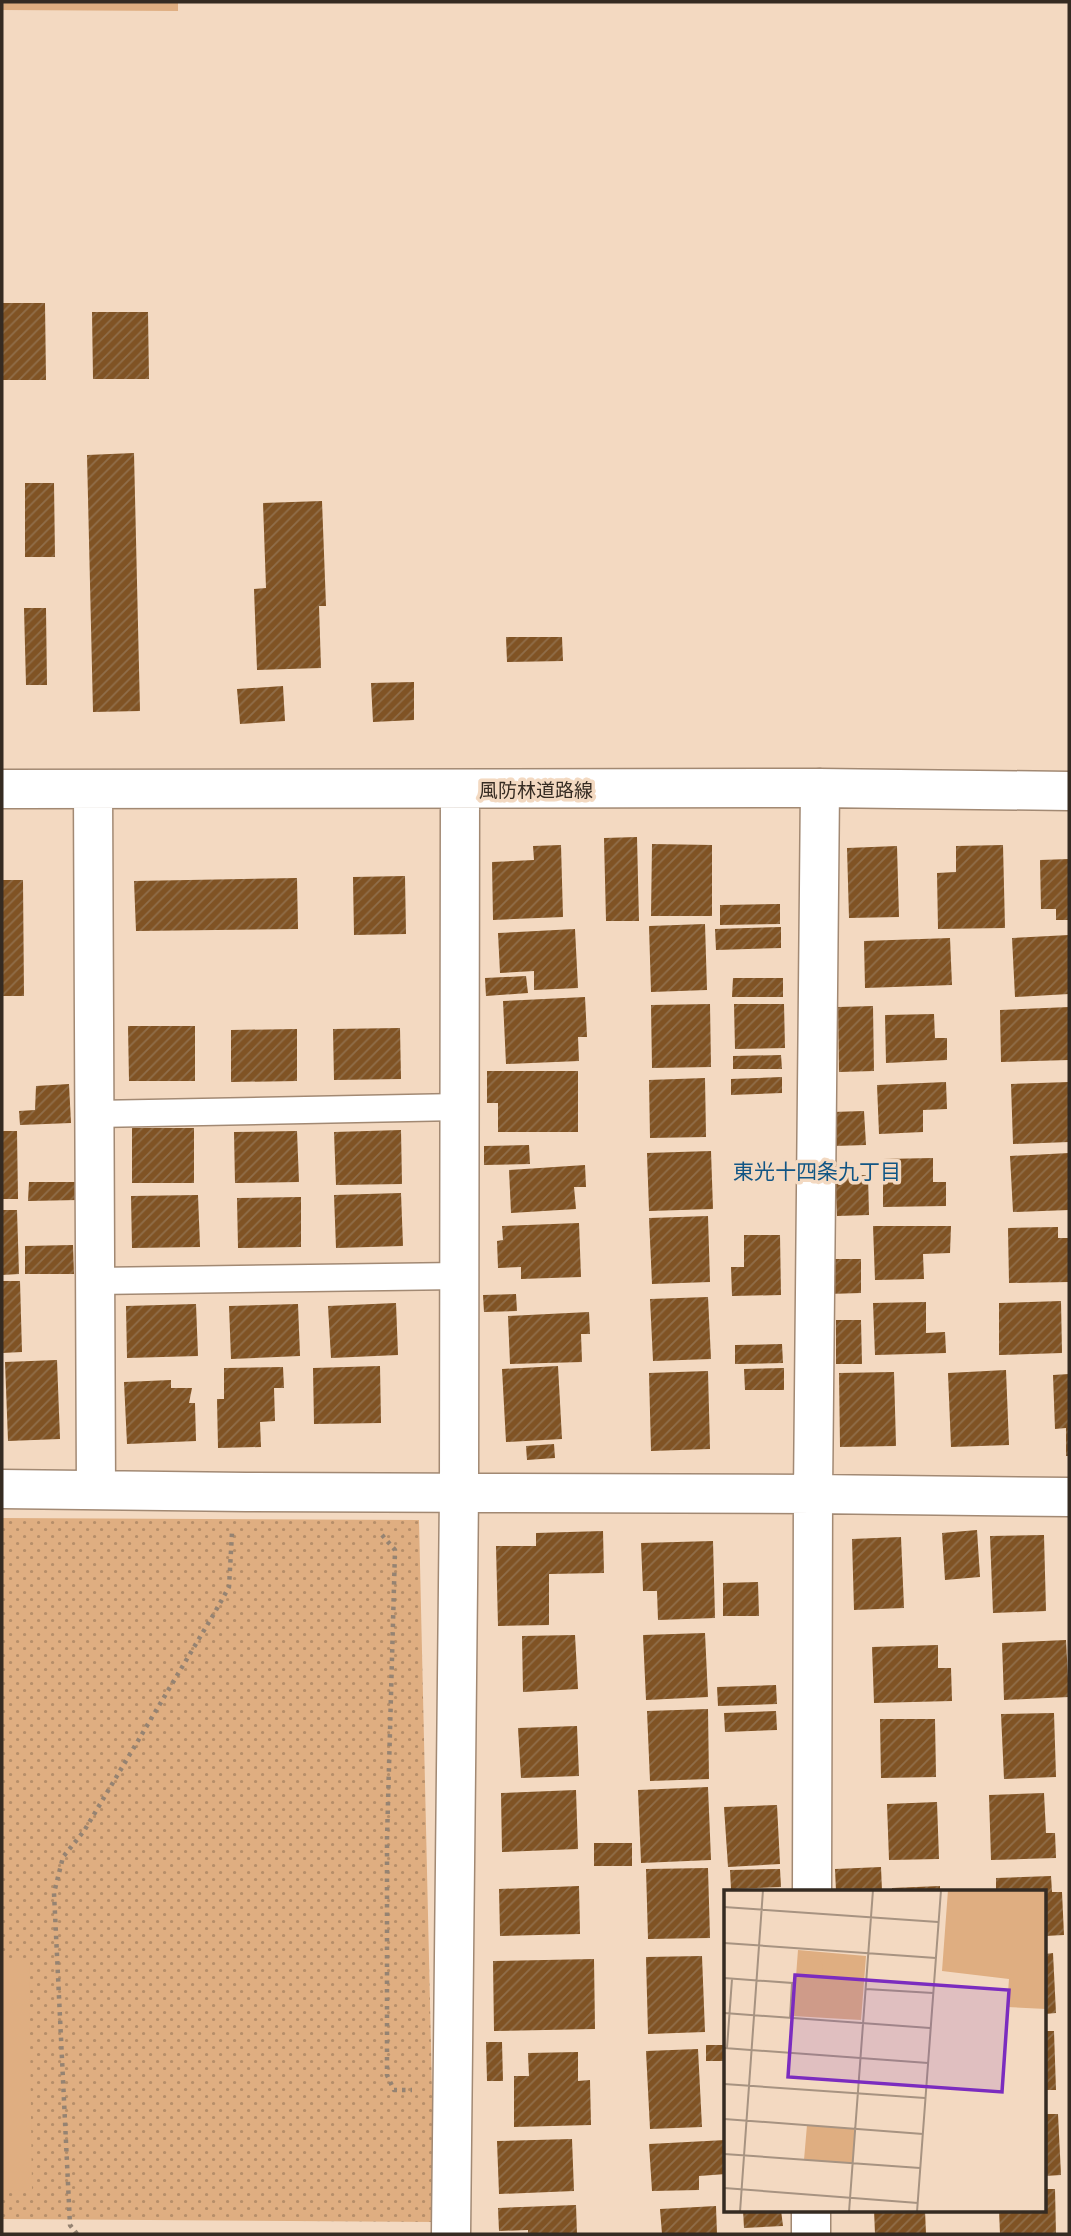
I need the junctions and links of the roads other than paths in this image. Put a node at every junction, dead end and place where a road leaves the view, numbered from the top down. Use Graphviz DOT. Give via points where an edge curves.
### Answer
graph roads {
  1 [pos="820,788"];
  2 [pos="2,789"];
  3 [pos="93,790"];
  4 [pos="460,790"];
  5 [pos="1069,791"];
  6 [pos="459,1107"];
  7 [pos="95,1114"];
  8 [pos="459,1276"];
  9 [pos="95,1281"];
  10 [pos="2,1489"];
  11 [pos="96,1490"];
  12 [pos="459,1493"];
  13 [pos="813,1494"];
  14 [pos="1069,1497"];
  15 [pos="812,1890"];
  16 [pos="811,2212"];
  17 [pos="451,2234"];
  18 [pos="811,2234"];
  1 -- 4 [label="street, 風防林道路線"];
  1 -- 5 [label="street, 風防林道路線"];
  1 -- 13 [label="street"];
  2 -- 3 [label="street, 風防林道路線"];
  3 -- 4 [label="street, 風防林道路線"];
  3 -- 7 [label="street"];
  4 -- 6 [label="street"];
  6 -- 7 [label="lane"];
  6 -- 8 [label="street"];
  7 -- 9 [label="street"];
  8 -- 9 [label="lane"];
  8 -- 12 [label="street"];
  9 -- 11 [label="street"];
  10 -- 11 [label="street"];
  11 -- 12 [label="street"];
  12 -- 13 [label="street"];
  12 -- 17 [label="street"];
  13 -- 14 [label="street"];
  13 -- 15 [label="street"];
  16 -- 18 [label="street"];
}
